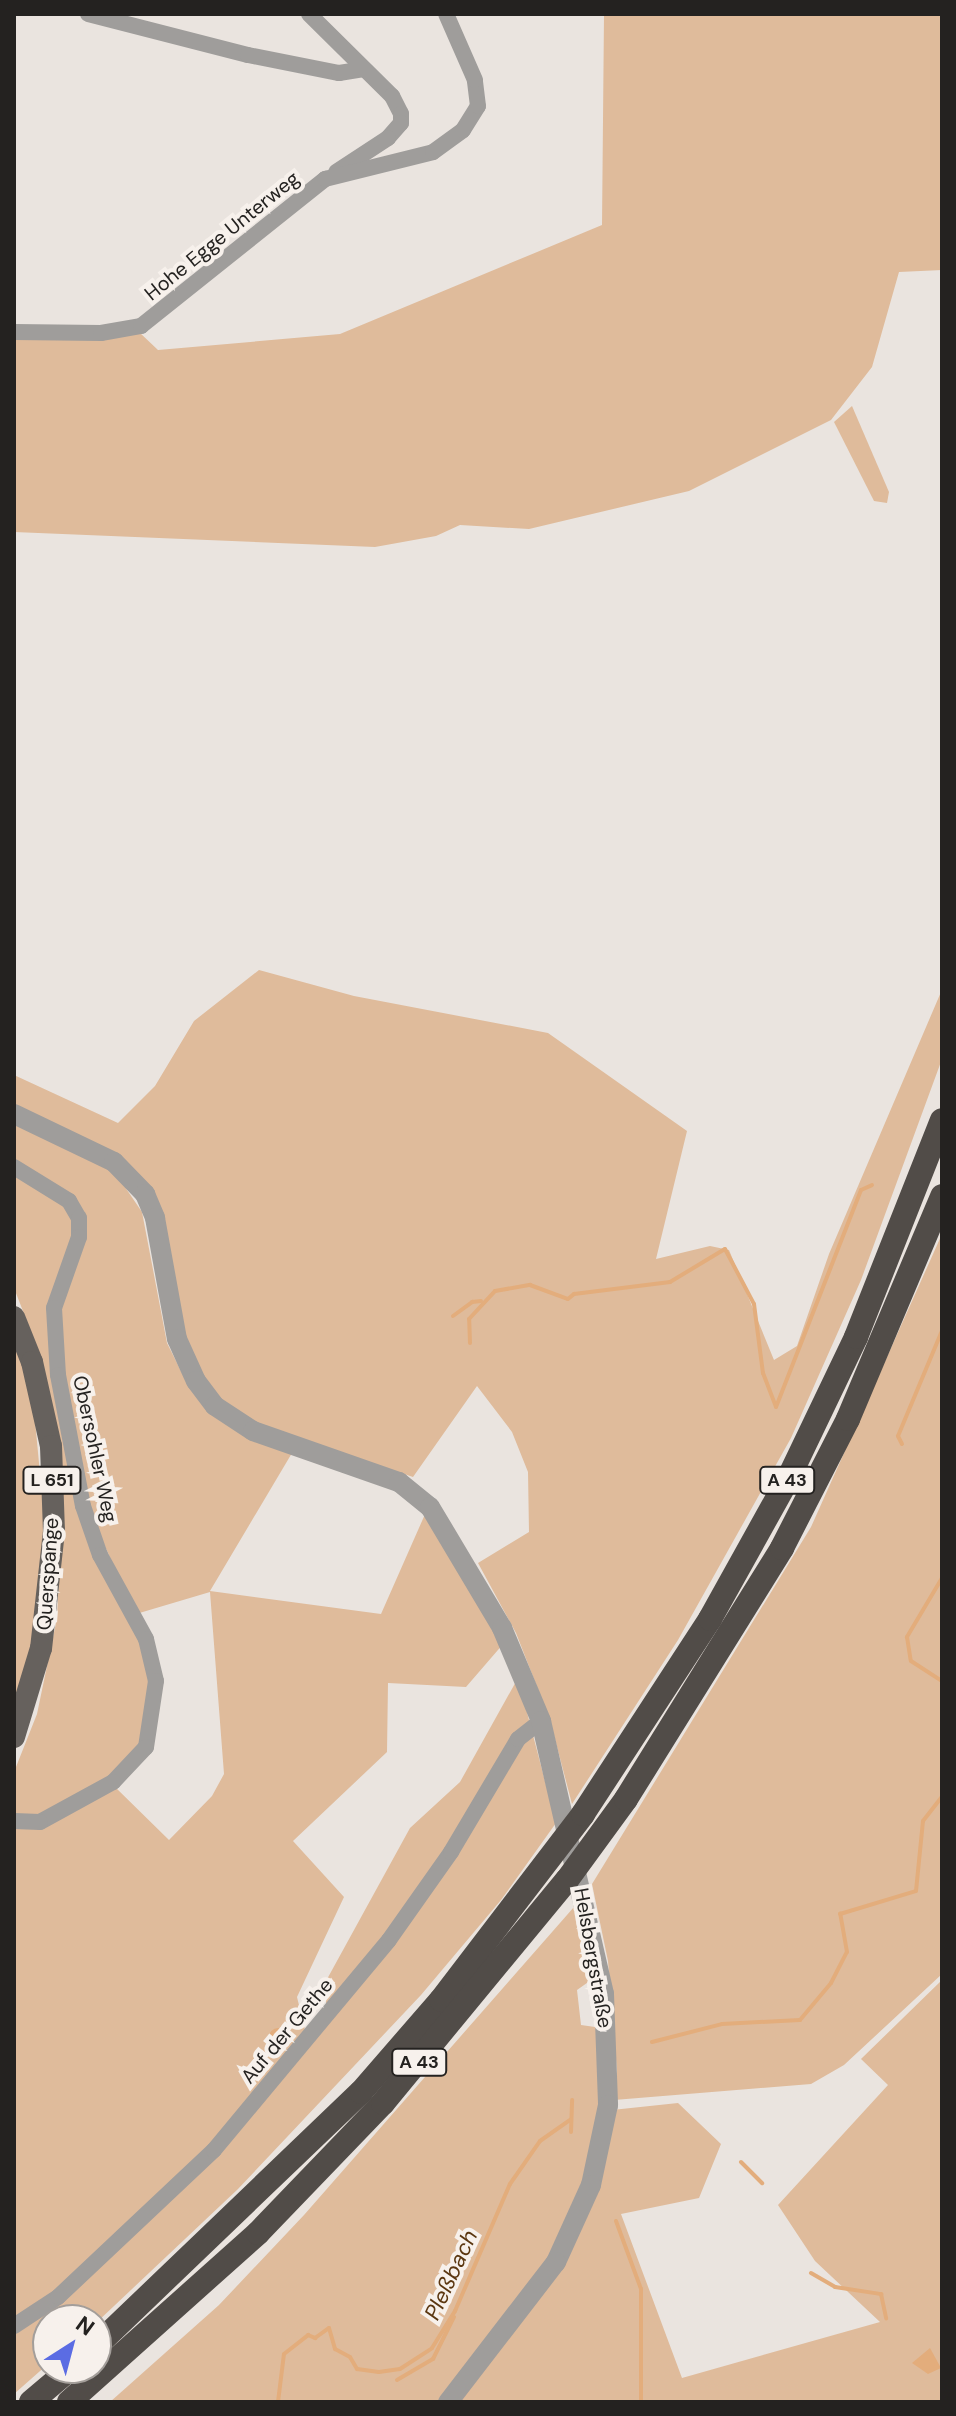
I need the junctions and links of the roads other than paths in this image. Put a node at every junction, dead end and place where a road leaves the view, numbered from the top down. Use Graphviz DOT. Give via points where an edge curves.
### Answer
graph roads {
  1 [pos="88,14"];
  2 [pos="309,14"];
  3 [pos="446,14"];
  4 [pos="364,69"];
  5 [pos="325,179"];
  6 [pos="14,332"];
  7 [pos="14,1114"];
  8 [pos="942,1120"];
  9 [pos="14,1167"];
  10 [pos="942,1196"];
  11 [pos="14,1317"];
  12 [pos="541,1721"];
  13 [pos="14,1737"];
  14 [pos="14,1821"];
  15 [pos="14,2326"];
  16 [pos="112,2331"];
  17 [pos="52,2384"];
  18 [pos="31,2402"];
  19 [pos="69,2402"];
  20 [pos="448,2402"];
  1 -- 4 [label="street" via="248,55 339,73"];
  2 -- 4 [label="street"];
  3 -- 5 [label="street, Hohe Egge Unterweg" via="475,80 478,106 463,130 433,152"];
  4 -- 5 [label="street" via="399,105 401,123 388,138"];
  5 -- 6 [label="street, Hohe Egge Unterweg" via="141,326 101,333"];
  7 -- 12 [label="street, Helsbergstraße" via="114,1162 145,1194 155,1218 177,1339 196,1381 215,1406 253,1431 399,1482 430,1507 502,1628"];
  8 -- 16 [label="highway, A 43" via="856,1337 790,1475 710,1619 583,1814 469,1965 361,2092"];
  9 -- 14 [label="street, Obersohler Weg" via="69,1201 79,1218 79,1237 54,1308 58,1375 83,1506 100,1555 146,1639 156,1681 146,1747 113,1782 40,1822"];
  10 -- 19 [label="highway, A 43" via="848,1419 782,1548 626,1799 462,2013 373,2114 184,2303"];
  11 -- 13 [label="main road, Querspange / L 651" via="32,1362 51,1446 54,1531 41,1648"];
  12 -- 15 [label="street, Auf der Gethe" via="518,1739 451,1852 389,1940 214,2150 58,2297"];
  12 -- 20 [label="street, Helsbergstraße" via="604,1994 610,2072 591,2185 556,2262"];
  17 -- 18 [label="highway"];
}
